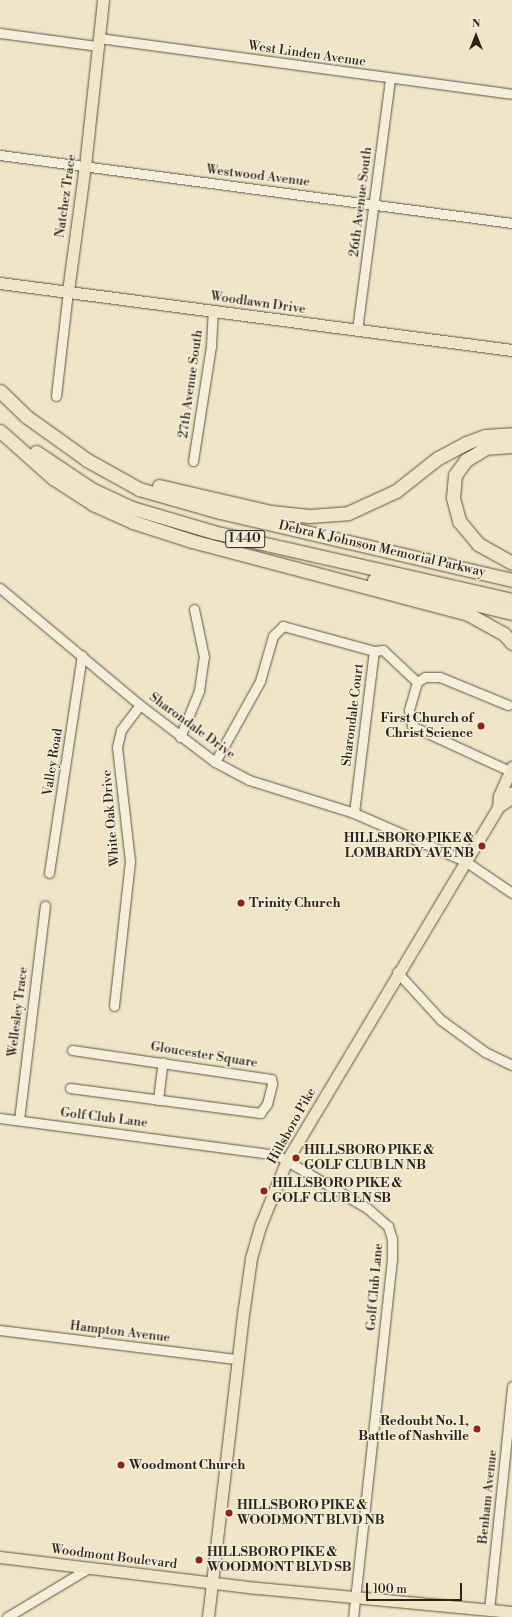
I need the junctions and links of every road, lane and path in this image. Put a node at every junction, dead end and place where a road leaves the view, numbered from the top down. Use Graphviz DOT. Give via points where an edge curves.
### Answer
graph roads {
  1 [pos="103,0"];
  2 [pos="0,33"];
  3 [pos="98,42"];
  4 [pos="390,78"];
  5 [pos="512,94"];
  6 [pos="0,155"];
  7 [pos="85,166"];
  8 [pos="375,204"];
  9 [pos="512,223"];
  10 [pos="0,283"];
  11 [pos="68,291"];
  12 [pos="212,311"];
  13 [pos="357,330"];
  14 [pos="512,350"];
  15 [pos="0,391"];
  16 [pos="56,396"];
  17 [pos="0,424"];
  18 [pos="0,431"];
  19 [pos="512,434"];
  20 [pos="512,446"];
  21 [pos="87,460"];
  22 [pos="193,461"];
  23 [pos="192,541"];
  24 [pos="512,563"];
  25 [pos="512,580"];
  26 [pos="0,588"];
  27 [pos="512,600"];
  28 [pos="194,609"];
  29 [pos="512,613"];
  30 [pos="512,643"];
  31 [pos="374,651"];
  32 [pos="82,655"];
  33 [pos="417,682"];
  34 [pos="140,705"];
  35 [pos="508,705"];
  36 [pos="180,736"];
  37 [pos="215,762"];
  38 [pos="512,770"];
  39 [pos="512,792"];
  40 [pos="498,807"];
  41 [pos="354,813"];
  42 [pos="465,861"];
  43 [pos="49,873"];
  44 [pos="512,893"];
  45 [pos="45,906"];
  46 [pos="397,972"];
  47 [pos="114,1006"];
  48 [pos="72,1050"];
  49 [pos="163,1062"];
  50 [pos="512,1065"];
  51 [pos="70,1088"];
  52 [pos="158,1100"];
  53 [pos="0,1118"];
  54 [pos="19,1120"];
  55 [pos="287,1160"];
  56 [pos="0,1330"];
  57 [pos="237,1359"];
  58 [pos="512,1386"];
  59 [pos="0,1557"];
  60 [pos="89,1568"];
  61 [pos="213,1583"];
  62 [pos="357,1596"];
  63 [pos="489,1610"];
  64 [pos="512,1612"];
  65 [pos="7,1617"];
  66 [pos="208,1617"];
  67 [pos="353,1617"];
  1 -- 3 [label="main road, Natchez Trace"];
  2 -- 3 [label="street, West Linden Avenue"];
  3 -- 4 [label="street, West Linden Avenue"];
  3 -- 7 [label="main road, Natchez Trace"];
  4 -- 5 [label="street, West Linden Avenue"];
  4 -- 8 [label="street, 26th Avenue South"];
  6 -- 7 [label="street, Westwood Avenue"];
  7 -- 8 [label="street, Westwood Avenue"];
  7 -- 11 [label="main road, Natchez Trace"];
  8 -- 9 [label="street, Westwood Avenue"];
  8 -- 13 [label="street, 26th Avenue South"];
  10 -- 11 [label="main road, Woodlawn Drive"];
  11 -- 12 [label="main road, Woodlawn Drive"];
  11 -- 16 [label="street, Natchez Trace"];
  12 -- 13 [label="main road, Woodlawn Drive"];
  12 -- 22 [label="street, 27th Avenue South" via="211,346"];
  13 -- 14 [label="main road, Woodlawn Drive"];
  15 -- 21 [label="highway, Debra K Johnson Memorial Parkway / I 440" via="27,418"];
  17 -- 27 [label="highway, Debra K Johnson Memorial Parkway / I 440" via="56,468 93,490 132,508 214,532"];
  18 -- 23 [label="highway" via="53,478 94,504 133,522"];
  19 -- 21 [label="highway" via="485,436 466,443 438,458 412,481 372,504 348,513 309,516 234,505 143,482"];
  20 -- 24 [label="highway" via="486,448 466,460 455,475 453,498 459,521 478,544"];
  21 -- 25 [label="highway, Debra K Johnson Memorial Parkway / I 440" via="139,489 220,512"];
  23 -- 29 [label="highway"];
  23 -- 30 [label="highway" via="468,614 504,634"];
  26 -- 32 [label="street, Sharondale Drive"];
  28 -- 36 [label="street" via="204,656 199,690"];
  31 -- 33 [label="street" via="383,650"];
  31 -- 37 [label="street, Sharondale Court" via="283,626 273,636 260,681"];
  31 -- 41 [label="street, Sharondale Court"];
  32 -- 34 [label="street, Sharondale Drive"];
  32 -- 43 [label="street, Valley Road"];
  33 -- 35 [label="street" via="424,677 440,677"];
  33 -- 38 [label="street" via="409,710 412,726"];
  34 -- 36 [label="street, Sharondale Drive"];
  34 -- 47 [label="street, White Oak Drive" via="122,730 117,747 130,861"];
  36 -- 37 [label="street, Sharondale Drive"];
  37 -- 41 [label="street, Sharondale Drive" via="249,780"];
  38 -- 40 [label="main road, Hillsboro Pike" via="498,796"];
  39 -- 40 [label="main road, Hillsboro Pike" via="507,801"];
  40 -- 42 [label="main road, Hillsboro Pike"];
  41 -- 42 [label="street, Sharondale Drive"];
  42 -- 44 [label="street, Sharondale Drive"];
  42 -- 46 [label="main road, Hillsboro Pike"];
  45 -- 54 [label="street, Wellesley Trace"];
  46 -- 50 [label="street" via="441,1020 486,1052"];
  46 -- 55 [label="main road, Hillsboro Pike"];
  48 -- 49 [label="street, Gloucester Square"];
  49 -- 52 [label="street"];
  49 -- 52 [label="street, Gloucester Square" via="270,1079 272,1088 267,1104 260,1113"];
  51 -- 52 [label="street, Gloucester Square"];
  53 -- 54 [label="street, Golf Club Lane"];
  54 -- 55 [label="street, Golf Club Lane" via="277,1155"];
  55 -- 57 [label="main road, Hillsboro Pike" via="261,1224 252,1258"];
  55 -- 62 [label="street, Golf Club Lane" via="379,1217 388,1226 392,1239"];
  56 -- 57 [label="street, Hampton Avenue"];
  57 -- 61 [label="main road, Hillsboro Pike"];
  58 -- 63 [label="street, Benham Avenue"];
  59 -- 60 [label="main road, Woodmont Boulevard"];
  60 -- 61 [label="main road, Woodmont Boulevard"];
  60 -- 65 [label="street"];
  61 -- 62 [label="main road, Woodmont Boulevard"];
  61 -- 66 [label="main road, Hillsboro Pike"];
  62 -- 63 [label="main road, Woodmont Boulevard"];
  62 -- 67 [label="street, Golf Club Lane"];
  63 -- 64 [label="main road, Woodmont Boulevard"];
}
